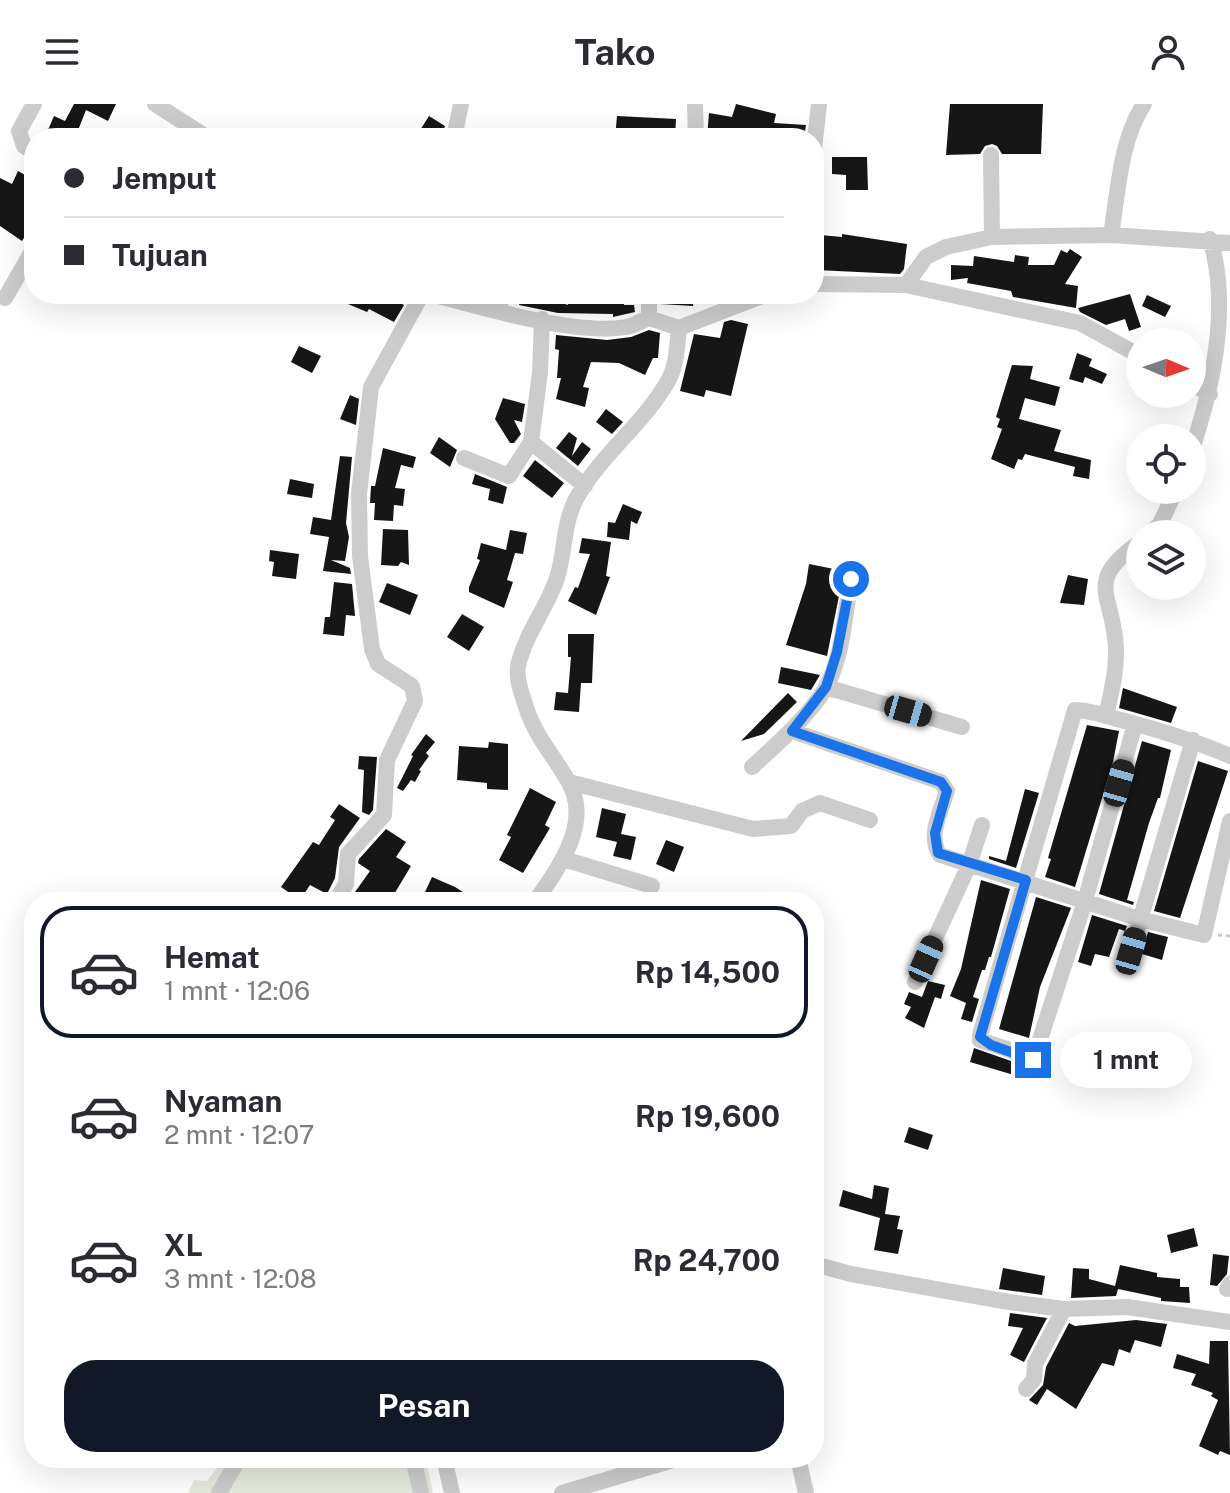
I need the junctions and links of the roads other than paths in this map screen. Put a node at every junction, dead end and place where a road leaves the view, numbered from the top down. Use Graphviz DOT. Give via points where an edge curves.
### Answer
graph roads {
  1 [pos="34,104"];
  2 [pos="155,104"];
  3 [pos="461,104"];
  4 [pos="695,104"];
  5 [pos="819,104"];
  6 [pos="1144,104"];
  7 [pos="192,128"];
  8 [pos="456,128"];
  9 [pos="696,128"];
  10 [pos="816,128"];
  11 [pos="24,146"];
  12 [pos="991,155"];
  13 [pos="1111,235"];
  14 [pos="992,237"];
  15 [pos="1210,239"];
  16 [pos="1230,243"];
  17 [pos="24,265"];
  18 [pos="824,284"];
  19 [pos="906,285"];
  20 [pos="5,298"];
  21 [pos="416,304"];
  22 [pos="470,304"];
  23 [pos="500,304"];
  24 [pos="649,304"];
  25 [pos="741,304"];
  26 [pos="497,311"];
  27 [pos="649,318"];
  28 [pos="542,319"];
  29 [pos="679,328"];
  30 [pos="1126,348"];
  31 [pos="1206,392"];
  32 [pos="1210,394"];
  33 [pos="1200,424"];
  34 [pos="531,442"];
  35 [pos="464,458"];
  36 [pos="585,486"];
  37 [pos="1126,554"];
  38 [pos="851,579"];
  39 [pos="826,687"];
  40 [pos="1106,716"];
  41 [pos="1135,724"];
  42 [pos="962,727"];
  43 [pos="792,731"];
  44 [pos="1193,740"];
  45 [pos="1230,756"];
  46 [pos="752,767"];
  47 [pos="569,782"];
  48 [pos="870,820"];
  49 [pos="1230,821"];
  50 [pos="982,825"];
  51 [pos="564,859"];
  52 [pos="969,865"];
  53 [pos="1026,880"];
  54 [pos="652,886"];
  55 [pos="344,892"];
  56 [pos="542,892"];
  57 [pos="1085,901"];
  58 [pos="1140,919"];
  59 [pos="1131,951"];
  60 [pos="915,982"];
  61 [pos="824,1266"];
  62 [pos="1064,1309"];
  63 [pos="1230,1322"];
  64 [pos="1026,1389"];
  65 [pos="233,1468"];
  66 [pos="415,1468"];
  67 [pos="446,1468"];
  68 [pos="646,1468"];
  69 [pos="800,1468"];
  70 [pos="219,1493"];
  71 [pos="421,1493"];
  72 [pos="452,1493"];
  73 [pos="562,1493"];
  74 [pos="806,1493"];
  1 -- 11 [label="street" via="19,131"];
  2 -- 7 [label="street"];
  3 -- 8 [label="street"];
  4 -- 9 [label="street"];
  5 -- 10 [label="street"];
  6 -- 13 [label="street" via="1126,151"];
  12 -- 14 [label="street"];
  13 -- 14 [label="street"];
  13 -- 15 [label="street"];
  14 -- 19 [label="street" via="926,257"];
  15 -- 16 [label="street"];
  15 -- 32 [label="street" via="1222,258 1229,313"];
  17 -- 20 [label="street"];
  18 -- 19 [label="street"];
  19 -- 30 [label="street" via="1080,323"];
  21 -- 55 [label="street" via="375,376 368,399 358,528 375,658 412,686 415,696 390,750 384,815 348,854"];
  22 -- 26 [label="street"];
  23 -- 26 [label="street"];
  24 -- 27 [label="street"];
  25 -- 29 [label="street"];
  26 -- 28 [label="street"];
  27 -- 28 [label="street" via="598,329"];
  27 -- 29 [label="street"];
  28 -- 34 [label="street"];
  29 -- 36 [label="street" via="668,382"];
  31 -- 32 [label="street"];
  32 -- 33 [label="street"];
  34 -- 35 [label="street" via="509,476"];
  34 -- 36 [label="street"];
  36 -- 47 [label="street" via="574,503 558,575 528,636 517,675 539,738"];
  37 -- 40 [label="street" via="1105,581 1116,642"];
  38 -- 39 [label="street"];
  39 -- 42 [label="street"];
  39 -- 43 [label="street"];
  40 -- 41 [label="street"];
  40 -- 53 [label="street" via="1075,710"];
  41 -- 44 [label="street"];
  41 -- 57 [label="street"];
  43 -- 46 [label="street"];
  43 -- 52 [label="street" via="941,782 947,791 935,846 940,855"];
  44 -- 45 [label="street"];
  44 -- 58 [label="street"];
  47 -- 48 [label="street" via="753,829 791,826 802,811 820,803"];
  47 -- 51 [label="street" via="577,815"];
  49 -- 58 [label="street" via="1204,935"];
  50 -- 52 [label="street"];
  51 -- 54 [label="street"];
  51 -- 56 [label="street"];
  52 -- 53 [label="street"];
  52 -- 60 [label="street"];
  53 -- 57 [label="street"];
  53 -- 57 [label="street" via="980,1037 991,1045 1034,1058"];
  57 -- 58 [label="street"];
  58 -- 59 [label="street"];
  61 -- 62 [label="street"];
  62 -- 63 [label="street" via="1127,1307"];
  62 -- 64 [label="street"];
  65 -- 70 [label="street"];
  66 -- 71 [label="street"];
  67 -- 72 [label="street"];
  68 -- 73 [label="street"];
  69 -- 74 [label="street"];
}
